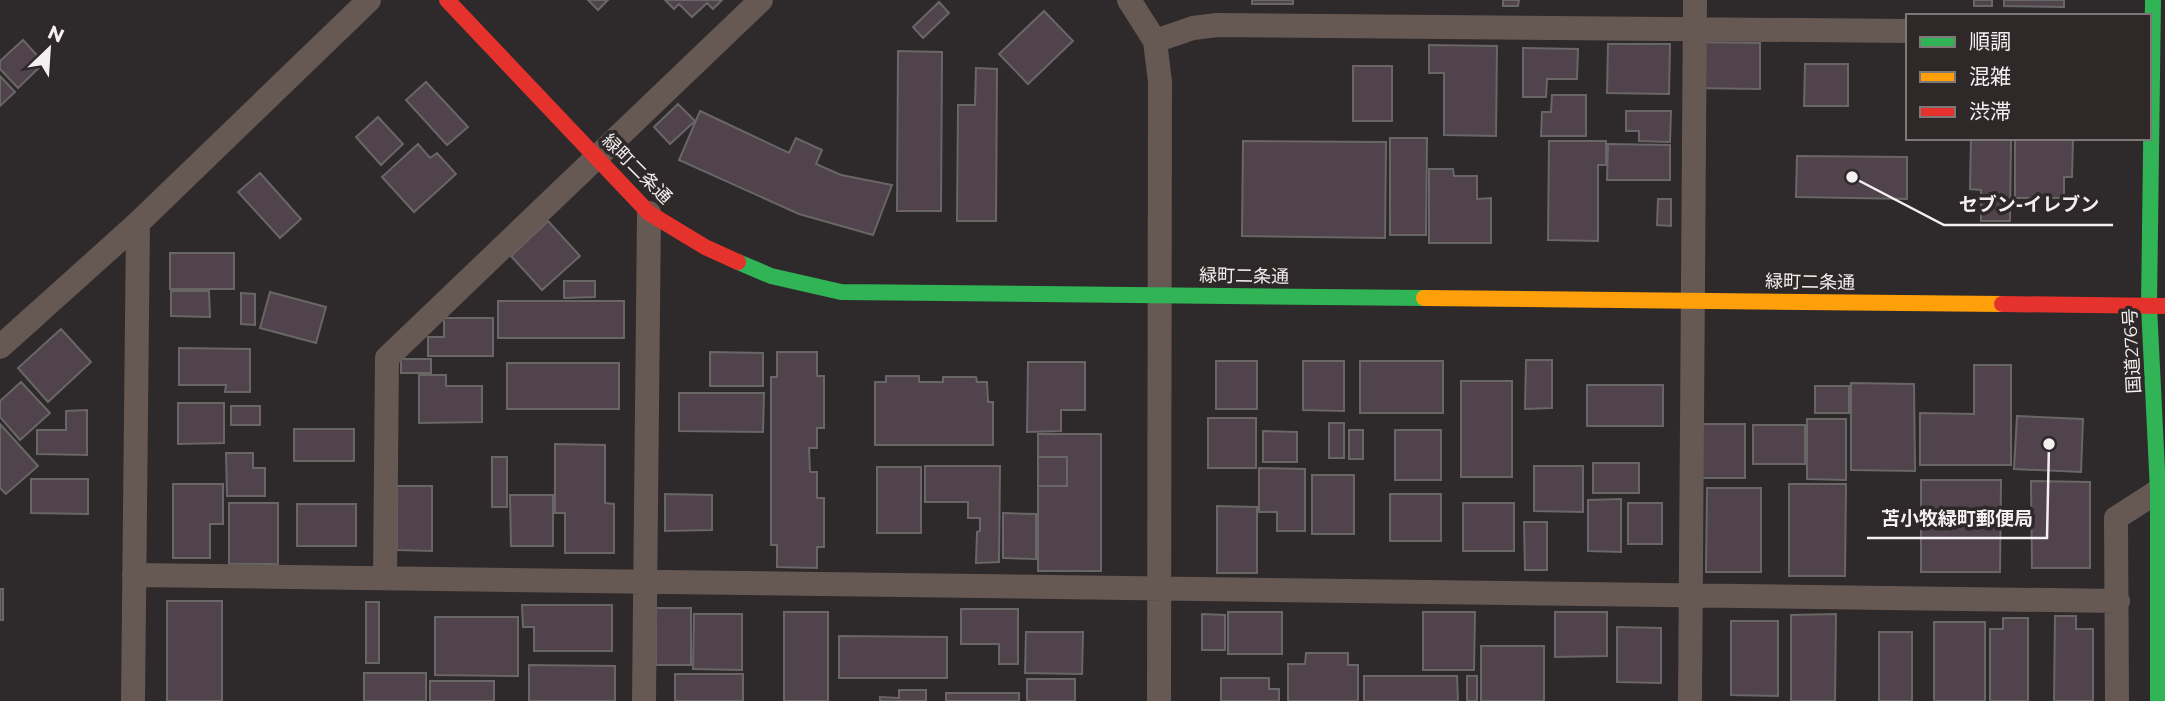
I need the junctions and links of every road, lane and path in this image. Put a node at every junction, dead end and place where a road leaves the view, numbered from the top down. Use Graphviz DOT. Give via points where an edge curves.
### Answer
graph roads {
  1 [pos="369,0"];
  2 [pos="447,0"];
  3 [pos="761,0"];
  4 [pos="1129,0"];
  5 [pos="1695,0"];
  6 [pos="2153,0"];
  7 [pos="1695,30"];
  8 [pos="1906,31"];
  9 [pos="2156,33"];
  10 [pos="1155,41"];
  11 [pos="597,157"];
  12 [pos="649,213"];
  13 [pos="138,223"];
  14 [pos="1159,294"];
  15 [pos="1695,300"];
  16 [pos="2157,306"];
  17 [pos="0,347"];
  18 [pos="2158,491"];
  19 [pos="135,575"];
  20 [pos="384,578"];
  21 [pos="645,582"];
  22 [pos="1160,589"];
  23 [pos="1691,596"];
  24 [pos="2118,601"];
  25 [pos="133,701"];
  26 [pos="644,701"];
  27 [pos="1159,701"];
  28 [pos="1690,701"];
  29 [pos="2117,701"];
  30 [pos="2158,701"];
  1 -- 13 [label="street"];
  2 -- 11 [label="main road, 緑町二条通"];
  3 -- 11 [label="street"];
  4 -- 10 [label="street"];
  5 -- 7 [label="street"];
  6 -- 9 [label="main road, 国道276号"];
  7 -- 8 [label="street"];
  7 -- 10 [label="street" via="1217,25"];
  7 -- 15 [label="street"];
  9 -- 16 [label="main road, 国道276号"];
  10 -- 14 [label="street" via="1160,82"];
  11 -- 12 [label="main road, 緑町二条通"];
  11 -- 20 [label="street" via="387,358"];
  12 -- 14 [label="main road, 緑町二条通" via="705,247 771,276 841,292"];
  12 -- 21 [label="street"];
  13 -- 17 [label="street"];
  13 -- 19 [label="street"];
  14 -- 15 [label="main road, 緑町二条通"];
  14 -- 22 [label="street"];
  15 -- 16 [label="main road, 緑町二条通"];
  15 -- 23 [label="street"];
  16 -- 18 [label="main road, 国道276号"];
  18 -- 24 [label="street" via="2116,518"];
  18 -- 30 [label="main road, 国道276号"];
  19 -- 20 [label="street"];
  19 -- 25 [label="street"];
  20 -- 21 [label="street"];
  21 -- 22 [label="street"];
  21 -- 26 [label="street"];
  22 -- 23 [label="street"];
  22 -- 27 [label="street"];
  23 -- 24 [label="street"];
  23 -- 28 [label="street"];
  24 -- 29 [label="street"];
}
